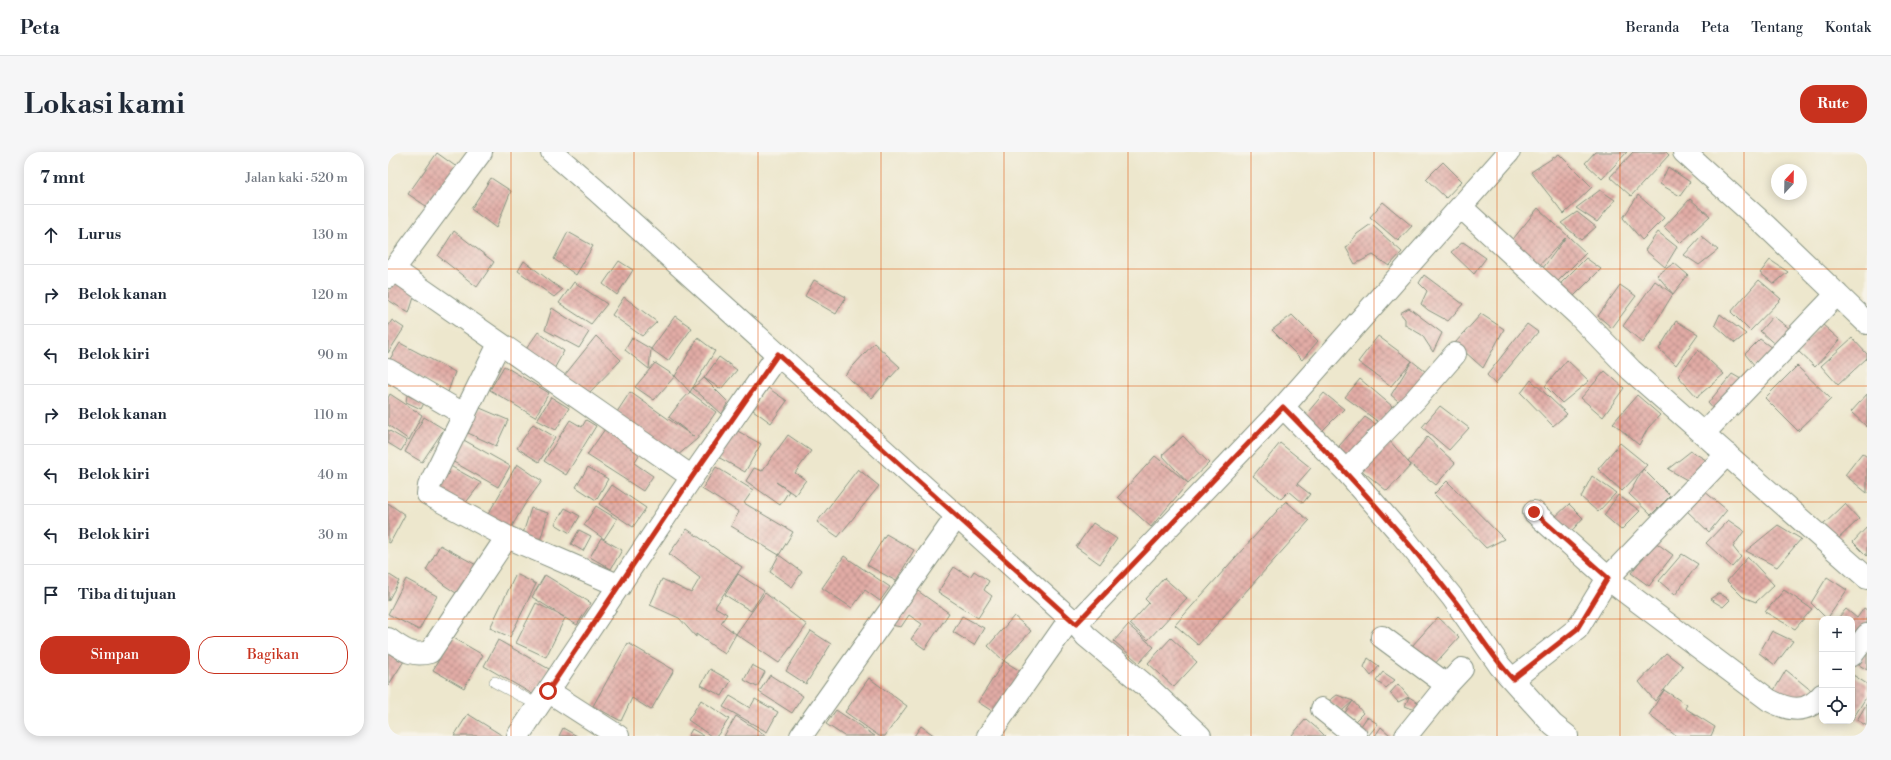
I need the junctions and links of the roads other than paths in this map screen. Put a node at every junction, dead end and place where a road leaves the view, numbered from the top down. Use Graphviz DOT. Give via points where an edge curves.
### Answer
graph roads {
  1 [pos="481,152"];
  2 [pos="552,152"];
  3 [pos="1509,152"];
  4 [pos="1684,152"];
  5 [pos="1461,207"];
  6 [pos="390,273"];
  7 [pos="1837,294"];
  8 [pos="1867,323"];
  9 [pos="499,344"];
  10 [pos="778,354"];
  11 [pos="1455,354"];
  12 [pos="388,370"];
  13 [pos="1283,407"];
  14 [pos="465,415"];
  15 [pos="1704,433"];
  16 [pos="1727,454"];
  17 [pos="1346,471"];
  18 [pos="692,477"];
  19 [pos="1534,512"];
  20 [pos="957,516"];
  21 [pos="507,537"];
  22 [pos="1608,578"];
  23 [pos="1867,578"];
  24 [pos="620,586"];
  25 [pos="1073,622"];
  26 [pos="1867,635"];
  27 [pos="1382,637"];
  28 [pos="388,639"];
  29 [pos="1854,652"];
  30 [pos="1513,679"];
  31 [pos="495,682"];
  32 [pos="543,698"];
  33 [pos="1819,699"];
  34 [pos="1322,709"];
  35 [pos="1554,732"];
  36 [pos="518,736"];
  37 [pos="618,736"];
  38 [pos="801,736"];
  39 [pos="988,736"];
  40 [pos="1200,736"];
  41 [pos="1356,736"];
  42 [pos="1406,736"];
  1 -- 6 [label="street"];
  2 -- 10 [label="street"];
  3 -- 5 [label="street"];
  4 -- 7 [label="street"];
  5 -- 13 [label="street"];
  5 -- 15 [label="street" via="1578,315 1631,370"];
  6 -- 9 [label="street"];
  7 -- 8 [label="street"];
  7 -- 15 [label="street"];
  9 -- 14 [label="street"];
  9 -- 18 [label="street"];
  10 -- 18 [label="street"];
  10 -- 20 [label="street"];
  11 -- 17 [label="street"];
  12 -- 14 [label="street"];
  13 -- 17 [label="street"];
  13 -- 25 [label="street"];
  14 -- 21 [label="street" via="429,486 428,494"];
  15 -- 16 [label="street"];
  16 -- 22 [label="street"];
  16 -- 23 [label="street"];
  17 -- 30 [label="street" via="1452,597 1500,666"];
  18 -- 24 [label="street"];
  19 -- 22 [label="street"];
  20 -- 25 [label="street"];
  20 -- 38 [label="street"];
  21 -- 24 [label="street"];
  21 -- 28 [label="street" via="430,652 411,654"];
  22 -- 30 [label="street" via="1577,629"];
  22 -- 33 [label="street" via="1769,700 1784,708 1802,708"];
  24 -- 32 [label="street"];
  25 -- 39 [label="street"];
  25 -- 40 [label="street"];
  26 -- 29 [label="street"];
  27 -- 42 [label="street" via="1455,677"];
  30 -- 35 [label="street"];
  31 -- 32 [label="lane"];
  32 -- 36 [label="street"];
  32 -- 37 [label="street"];
  34 -- 41 [label="street"];
}
